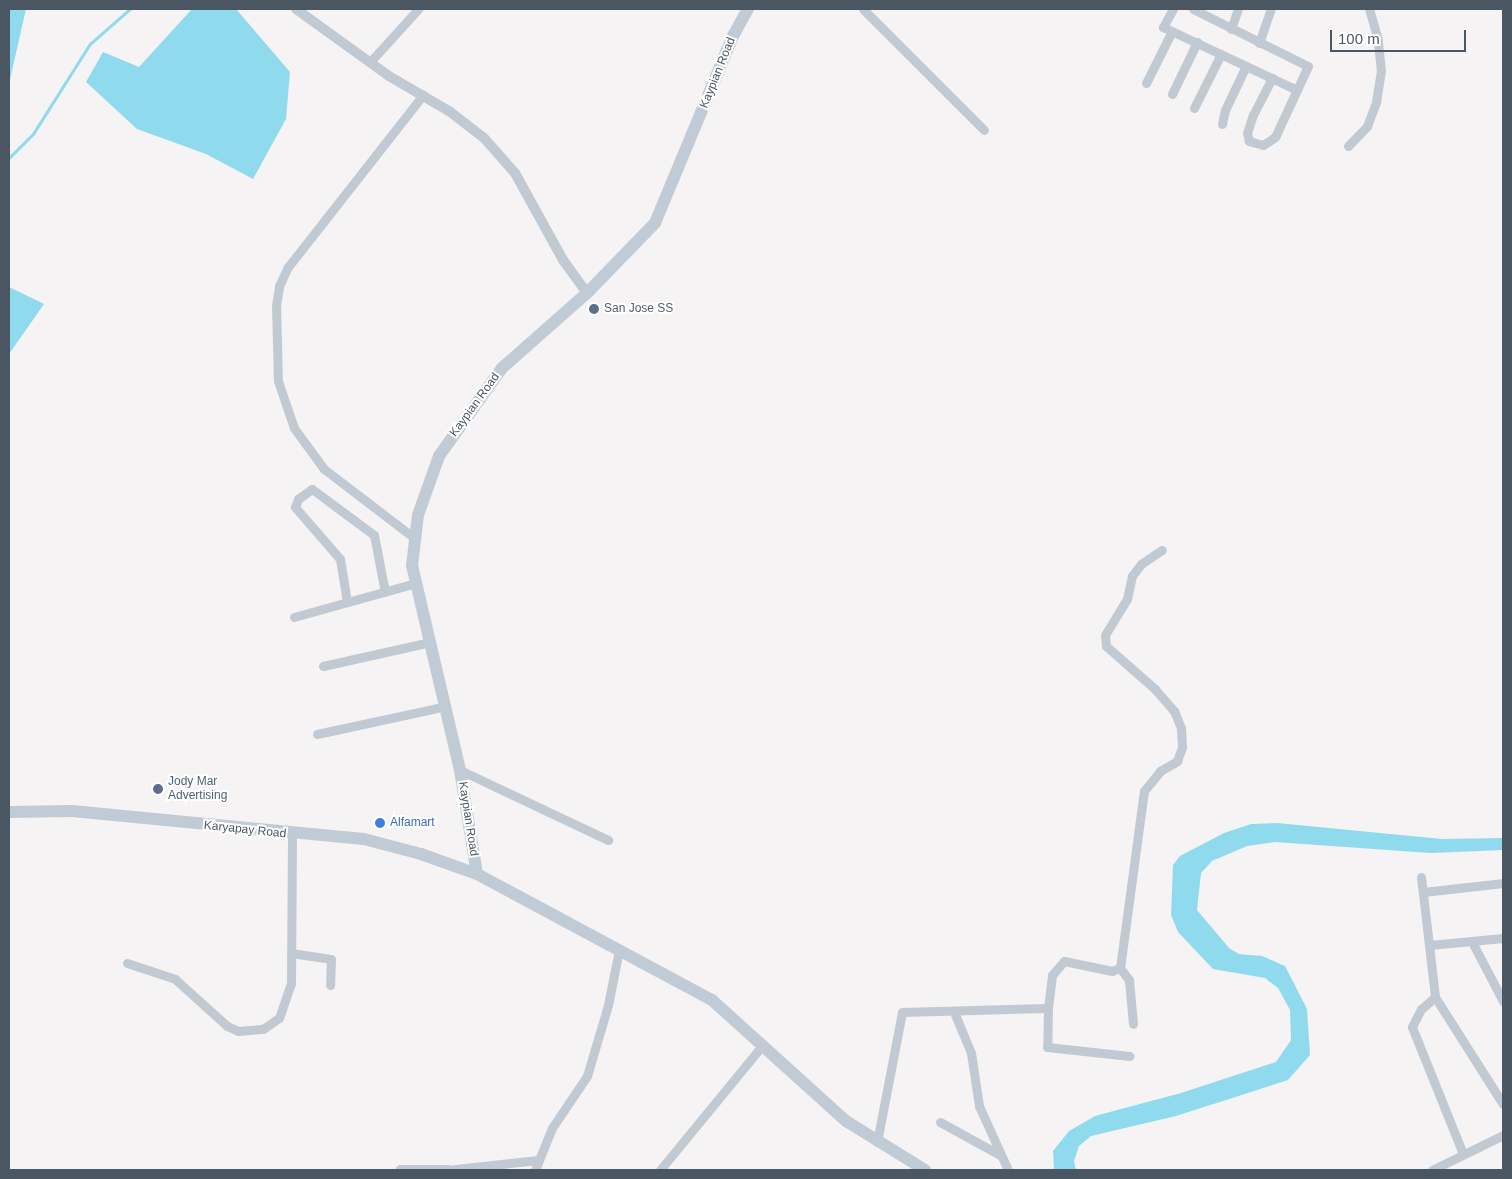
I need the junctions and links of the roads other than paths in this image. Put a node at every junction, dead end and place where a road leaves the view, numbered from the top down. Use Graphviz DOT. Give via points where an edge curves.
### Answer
graph roads {
  1 [pos="296,9"];
  2 [pos="418,9"];
  3 [pos="748,9"];
  4 [pos="863,9"];
  5 [pos="1173,9"];
  6 [pos="1238,9"];
  7 [pos="1271,9"];
  8 [pos="1369,9"];
  9 [pos="1198,10"];
  10 [pos="1230,29"];
  11 [pos="1172,31"];
  12 [pos="1197,42"];
  13 [pos="1259,42"];
  14 [pos="1221,54"];
  15 [pos="370,62"];
  16 [pos="1246,66"];
  17 [pos="1272,78"];
  18 [pos="1146,83"];
  19 [pos="1295,89"];
  20 [pos="1172,94"];
  21 [pos="424,95"];
  22 [pos="1194,108"];
  23 [pos="1222,124"];
  24 [pos="984,130"];
  25 [pos="1348,146"];
  26 [pos="588,293"];
  27 [pos="413,537"];
  28 [pos="1162,550"];
  29 [pos="416,583"];
  30 [pos="385,592"];
  31 [pos="347,602"];
  32 [pos="294,617"];
  33 [pos="430,642"];
  34 [pos="323,666"];
  35 [pos="446,706"];
  36 [pos="317,734"];
  37 [pos="460,770"];
  38 [pos="9,812"];
  39 [pos="292,835"];
  40 [pos="608,840"];
  41 [pos="477,874"];
  42 [pos="1421,877"];
  43 [pos="1503,883"];
  44 [pos="1423,892"];
  45 [pos="1503,938"];
  46 [pos="1472,942"];
  47 [pos="1430,945"];
  48 [pos="619,950"];
  49 [pos="291,953"];
  50 [pos="127,962"];
  51 [pos="1120,968"];
  52 [pos="330,984"];
  53 [pos="1435,997"];
  54 [pos="1503,1002"];
  55 [pos="1048,1008"];
  56 [pos="954,1012"];
  57 [pos="1133,1024"];
  58 [pos="762,1046"];
  59 [pos="1130,1056"];
  60 [pos="1503,1104"];
  61 [pos="940,1122"];
  62 [pos="1503,1135"];
  63 [pos="877,1142"];
  64 [pos="1463,1154"];
  65 [pos="1000,1155"];
  66 [pos="538,1160"];
  67 [pos="400,1169"];
  68 [pos="447,1170"];
  69 [pos="535,1170"];
  70 [pos="660,1170"];
  71 [pos="925,1170"];
  72 [pos="1008,1170"];
  73 [pos="1432,1170"];
  1 -- 15 [label="street"];
  2 -- 15 [label="street"];
  3 -- 26 [label="main road, Kaypian Road" via="733,36 655,223"];
  4 -- 24 [label="street"];
  5 -- 11 [label="street" via="1163,27"];
  6 -- 10 [label="street"];
  7 -- 13 [label="street"];
  8 -- 25 [label="street" via="1378,40 1380,64 1376,102 1367,126"];
  9 -- 10 [label="street"];
  10 -- 13 [label="street"];
  11 -- 12 [label="street"];
  11 -- 18 [label="street"];
  12 -- 14 [label="street"];
  12 -- 20 [label="street"];
  13 -- 19 [label="street" via="1308,66"];
  14 -- 16 [label="street"];
  14 -- 22 [label="street"];
  15 -- 21 [label="street"];
  16 -- 17 [label="street"];
  16 -- 23 [label="street" via="1225,110"];
  17 -- 19 [label="street"];
  17 -- 19 [label="street" via="1253,114 1247,133 1249,141 1263,144 1275,137"];
  21 -- 26 [label="street" via="484,138 515,173 563,260"];
  21 -- 27 [label="street" via="288,267 279,286 276,306 278,381 294,428 324,469"];
  26 -- 27 [label="main road, Kaypian Road" via="502,368 445,448 421,506"];
  27 -- 29 [label="main road, Kaypian Road" via="412,566"];
  28 -- 51 [label="street" via="1141,564 1132,576 1127,599 1105,635 1106,646 1155,689 1174,711 1181,728 1182,747 1177,761 1160,771 1142,800"];
  29 -- 30 [label="street"];
  29 -- 33 [label="main road, Kaypian Road"];
  30 -- 31 [label="street"];
  30 -- 31 [label="street" via="374,535 312,489 298,499 295,507 340,559"];
  31 -- 32 [label="street"];
  33 -- 34 [label="street"];
  33 -- 35 [label="main road, Kaypian Road"];
  35 -- 36 [label="street"];
  35 -- 37 [label="main road, Kaypian Road"];
  37 -- 40 [label="street"];
  37 -- 41 [label="main road, Kaypian Road"];
  38 -- 39 [label="main road, Karyapay Road" via="72,811"];
  39 -- 41 [label="main road, Karyapay Road" via="364,839 421,854"];
  39 -- 49 [label="street"];
  41 -- 48 [label="main road, Karyapay Road"];
  42 -- 44 [label="street"];
  43 -- 44 [label="street"];
  44 -- 47 [label="street"];
  45 -- 46 [label="street"];
  46 -- 47 [label="street"];
  46 -- 54 [label="street"];
  47 -- 53 [label="street"];
  48 -- 58 [label="main road, Karyapay Road" via="712,1000"];
  48 -- 66 [label="street" via="608,1005 587,1076 552,1128"];
  49 -- 50 [label="street" via="290,983 279,1018 263,1029 249,1032 226,1026 175,980"];
  49 -- 52 [label="street" via="331,959"];
  51 -- 55 [label="street" via="1112,971 1064,961 1052,975"];
  51 -- 57 [label="street" via="1129,980"];
  53 -- 60 [label="street"];
  53 -- 64 [label="street" via="1421,1009 1412,1026"];
  55 -- 56 [label="street"];
  55 -- 59 [label="street" via="1047,1047"];
  56 -- 63 [label="street" via="902,1012"];
  56 -- 65 [label="street" via="971,1053 979,1106"];
  58 -- 63 [label="main road, Karyapay Road" via="846,1121"];
  58 -- 70 [label="street"];
  61 -- 65 [label="street"];
  62 -- 64 [label="street"];
  63 -- 71 [label="main road, Karyapay Road"];
  64 -- 73 [label="street"];
  65 -- 72 [label="street"];
  66 -- 68 [label="street"];
  66 -- 69 [label="street"];
  67 -- 68 [label="street"];
}
